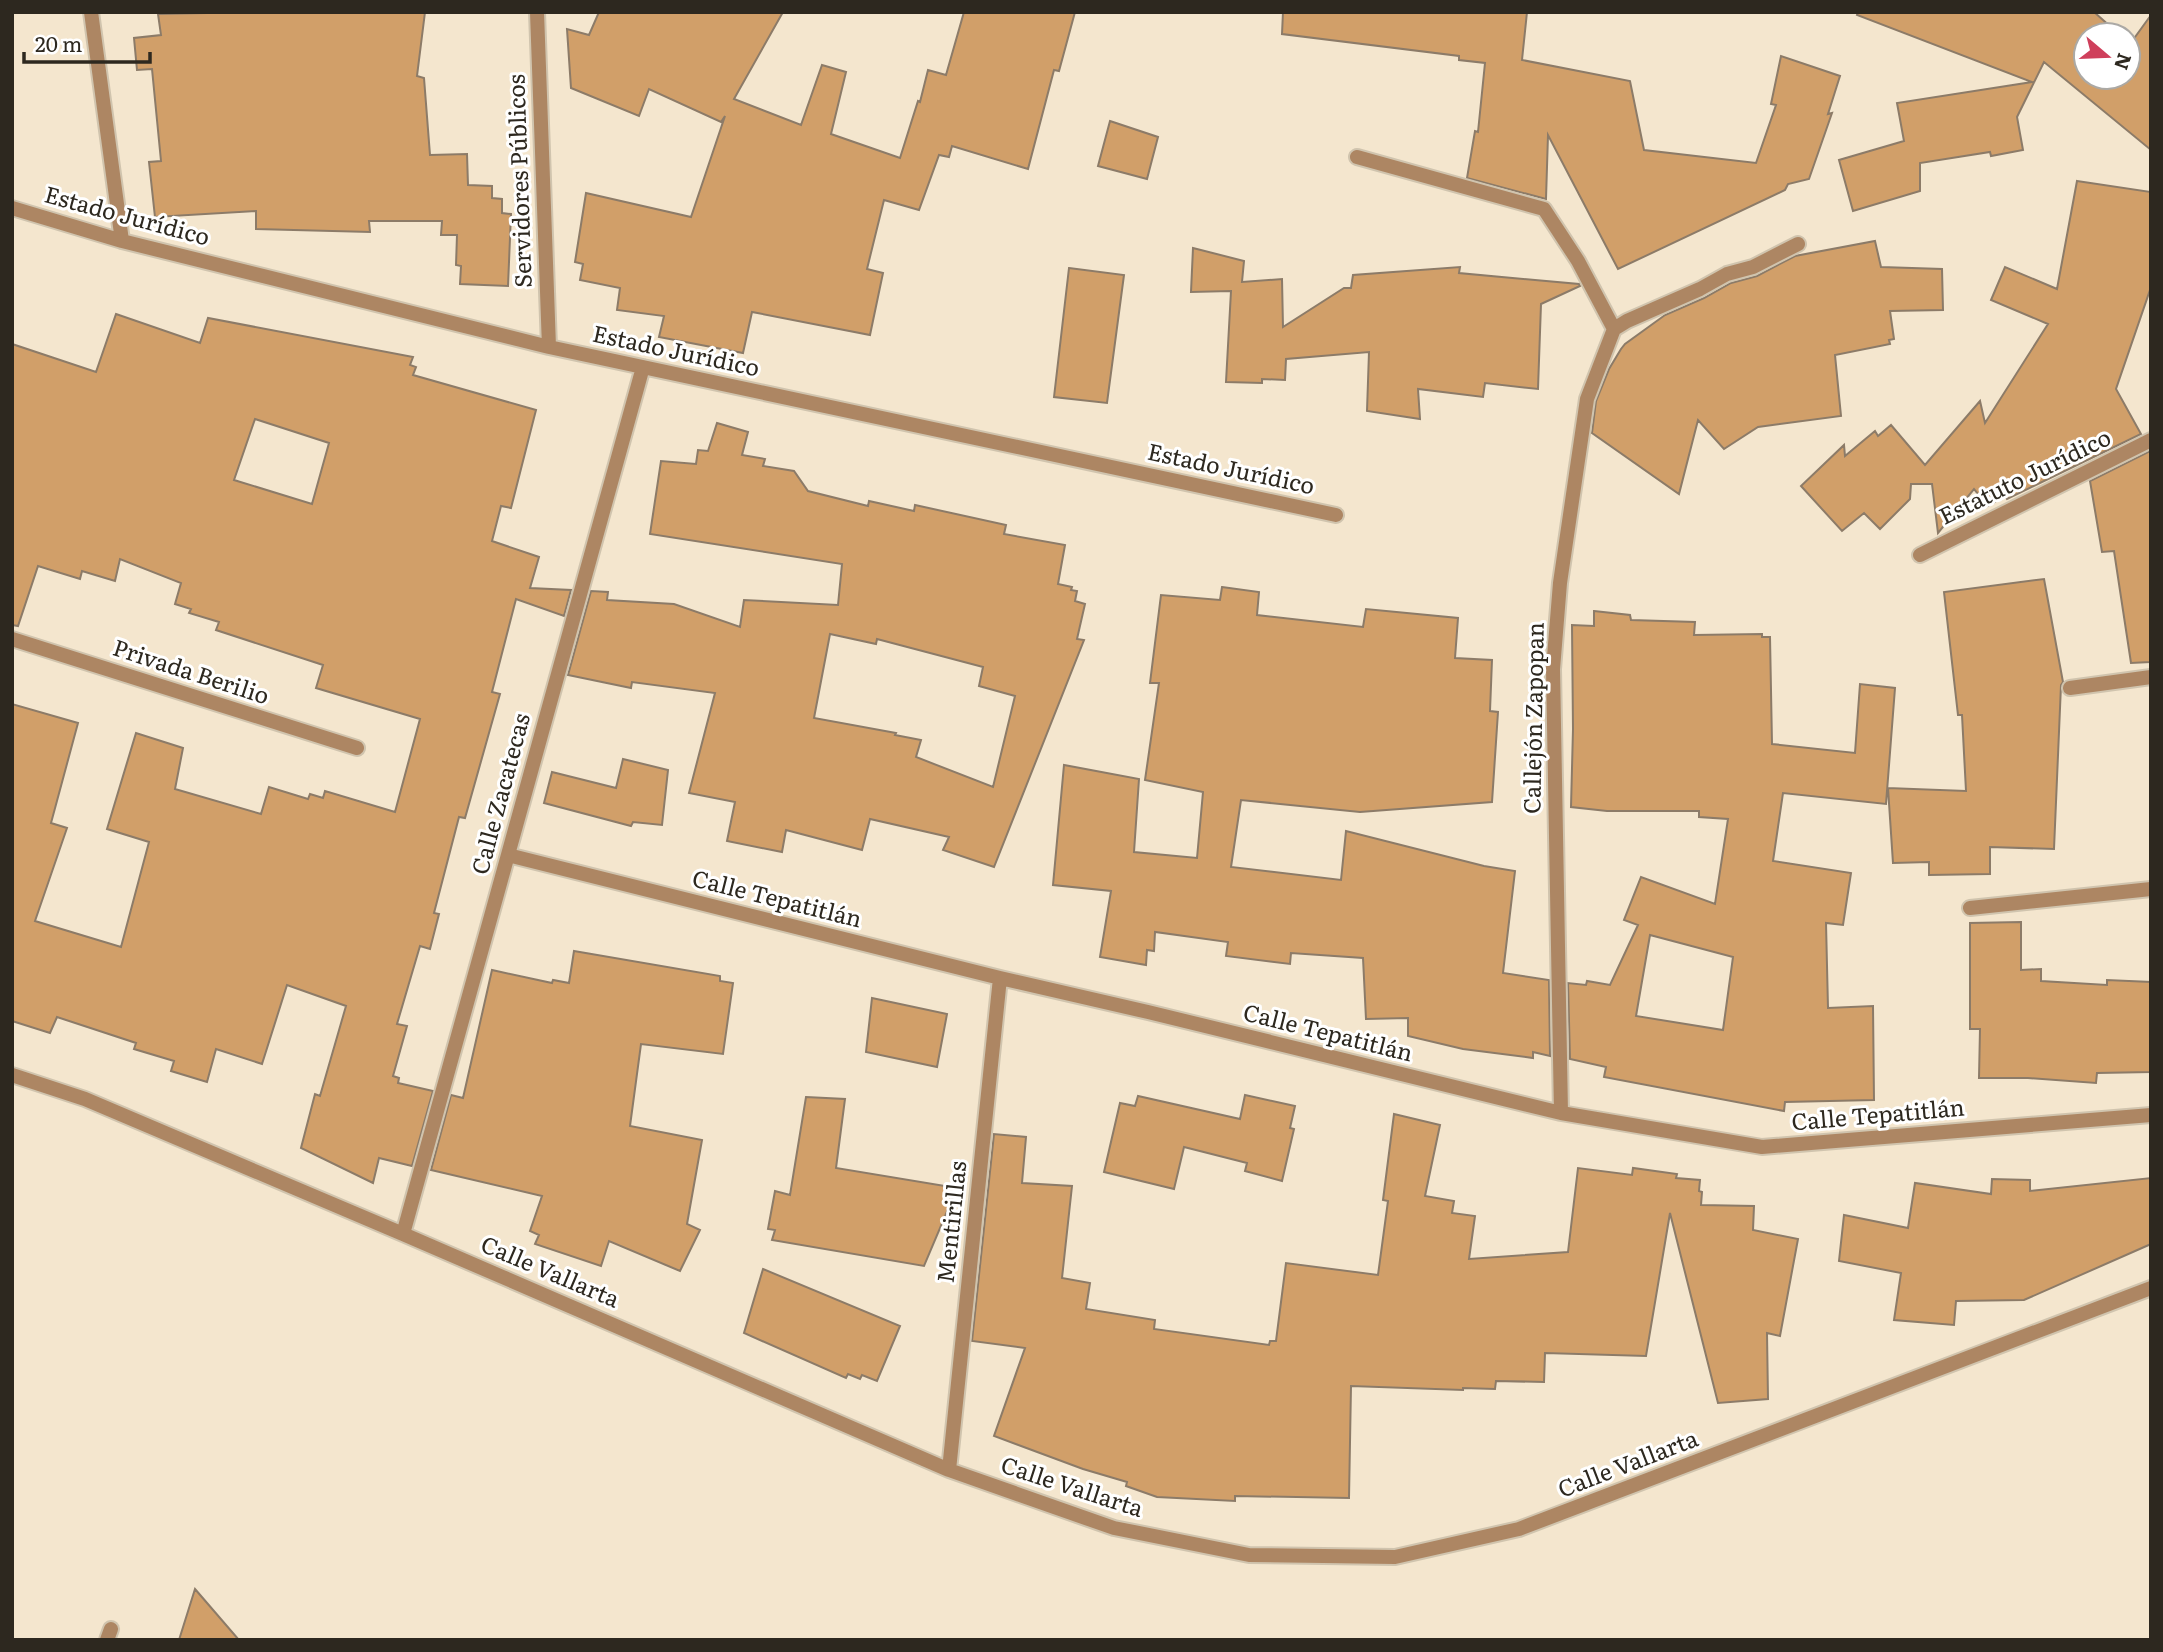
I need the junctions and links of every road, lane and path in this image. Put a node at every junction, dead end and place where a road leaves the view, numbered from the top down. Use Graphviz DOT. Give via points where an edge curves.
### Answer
graph roads {
  1 [pos="91,12"];
  2 [pos="537,12"];
  3 [pos="1357,158"];
  4 [pos="12,208"];
  5 [pos="122,241"];
  6 [pos="1798,244"];
  7 [pos="1614,329"];
  8 [pos="549,348"];
  9 [pos="643,368"];
  10 [pos="2151,440"];
  11 [pos="1336,515"];
  12 [pos="1920,555"];
  13 [pos="12,639"];
  14 [pos="2151,677"];
  15 [pos="2070,688"];
  16 [pos="357,748"];
  17 [pos="508,855"];
  18 [pos="2151,889"];
  19 [pos="1970,908"];
  20 [pos="1000,978"];
  21 [pos="12,1076"];
  22 [pos="1560,1114"];
  23 [pos="2151,1115"];
  24 [pos="403,1234"];
  25 [pos="2151,1288"];
  26 [pos="950,1470"];
  1 -- 5 [label="street"];
  2 -- 8 [label="street, Servidores Públicos"];
  3 -- 7 [label="street" via="1544,209"];
  4 -- 5 [label="street, Estado Jurídico"];
  5 -- 8 [label="street, Estado Jurídico"];
  6 -- 7 [label="street"];
  7 -- 22 [label="street, Callejón Zapopan" via="1587,399 1560,583 1553,669"];
  8 -- 9 [label="street, Estado Jurídico"];
  9 -- 11 [label="street, Estado Jurídico"];
  9 -- 17 [label="street, Calle Zacatecas"];
  10 -- 12 [label="street, Estatuto Jurídico"];
  13 -- 16 [label="street, Privada Berilio"];
  14 -- 15 [label="street"];
  17 -- 20 [label="street, Calle Tepatitlán"];
  17 -- 24 [label="street, Calle Zacatecas"];
  18 -- 19 [label="street"];
  20 -- 22 [label="street, Calle Tepatitlán"];
  20 -- 26 [label="street, Mentirillas"];
  21 -- 24 [label="street, Calle Vallarta" via="85,1099"];
  22 -- 23 [label="street, Calle Tepatitlán" via="1762,1147"];
  24 -- 26 [label="street, Calle Vallarta"];
  25 -- 26 [label="street, Calle Vallarta" via="1519,1529 1395,1557 1249,1556 1114,1528"];
}
